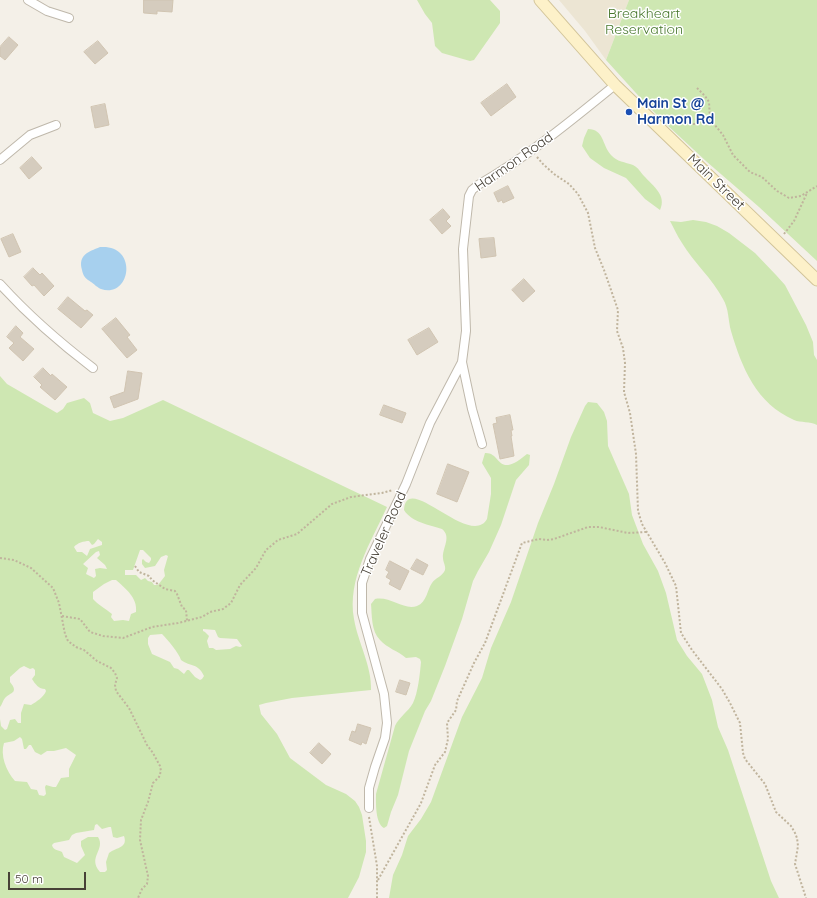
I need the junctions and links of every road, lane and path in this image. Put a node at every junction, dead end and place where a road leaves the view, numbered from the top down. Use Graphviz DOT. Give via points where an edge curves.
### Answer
graph roads {
  1 [pos="28,0"];
  2 [pos="540,0"];
  3 [pos="69,18"];
  4 [pos="615,85"];
  5 [pos="697,88"];
  6 [pos="710,119"];
  7 [pos="685,124"];
  8 [pos="56,125"];
  9 [pos="532,150"];
  10 [pos="0,160"];
  11 [pos="817,186"];
  12 [pos="807,193"];
  13 [pos="779,242"];
  14 [pos="817,280"];
  15 [pos="0,284"];
  16 [pos="462,362"];
  17 [pos="93,368"];
  18 [pos="482,444"];
  19 [pos="406,484"];
  20 [pos="646,532"];
  21 [pos="0,558"];
  22 [pos="135,566"];
  23 [pos="62,616"];
  24 [pos="187,621"];
  25 [pos="368,808"];
  26 [pos="378,880"];
  27 [pos="138,898"];
  28 [pos="377,898"];
  29 [pos="806,898"];
  1 -- 3 [label="street" via="47,11"];
  2 -- 4 [label="main road, Main Street"];
  4 -- 9 [label="street, Harmon Road"];
  4 -- 13 [label="main road, Main Street"];
  5 -- 6 [label="path" via="709,102"];
  6 -- 7 [label="path" via="697,124"];
  6 -- 12 [label="path" via="723,134 733,155 750,172 762,177 785,197 798,197"];
  8 -- 10 [label="street" via="30,135"];
  9 -- 16 [label="street, Harmon Road" via="478,185 469,196 463,249 466,331"];
  9 -- 20 [label="path" via="543,164 578,194 588,213 595,248 618,310 617,331 625,363 624,392 636,454 638,511"];
  11 -- 12 [label="path"];
  12 -- 13 [label="path" via="794,221"];
  13 -- 14 [label="main road, Main Street"];
  15 -- 17 [label="street" via="27,313"];
  16 -- 18 [label="street"];
  16 -- 19 [label="street, Traveler Road" via="430,423"];
  19 -- 24 [label="path" via="382,493 351,497 332,504 297,534 271,545 256,568 240,585 231,604"];
  19 -- 25 [label="street, Traveler Road" via="370,559 362,583 362,613 384,694 387,723 385,738 369,788"];
  20 -- 26 [label="path" via="628,533 588,527 554,539 522,543 485,643 457,701 456,710 447,723 448,739 445,752 435,766 421,803"];
  20 -- 29 [label="path" via="676,586 680,633 730,703 740,723 745,759 765,784 776,812 795,832 798,846 795,864"];
  21 -- 23 [label="path" via="14,560 31,568 43,578 53,588"];
  22 -- 24 [label="path" via="165,589 175,591 186,610"];
  23 -- 24 [label="path" via="80,619 90,632 123,638 152,627"];
  23 -- 27 [label="path" via="64,634 68,641 115,673 116,691 129,708 160,766 159,777 153,783 141,820 140,840 148,876 147,884"];
  25 -- 26 [label="path"];
  26 -- 28 [label="path"];
}
